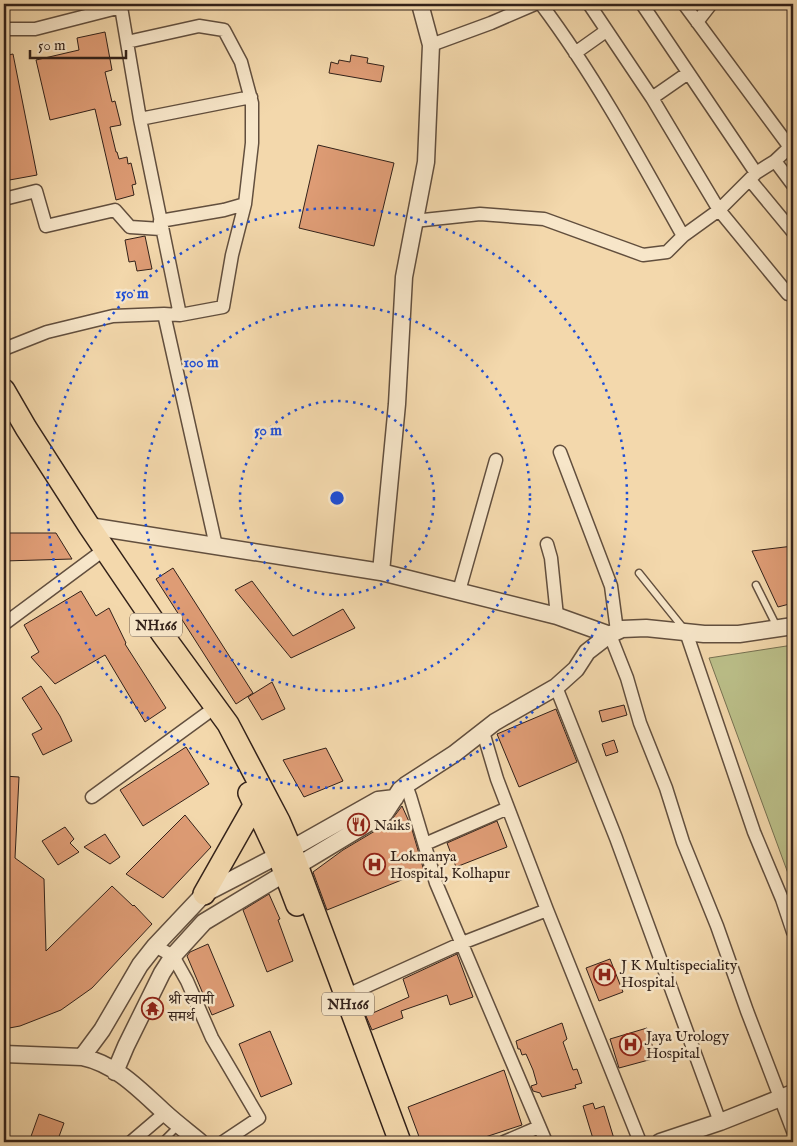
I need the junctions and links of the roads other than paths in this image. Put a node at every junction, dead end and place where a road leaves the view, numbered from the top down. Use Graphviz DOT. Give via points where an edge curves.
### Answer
graph roads {
  1 [pos="420,4"];
  2 [pos="535,4"];
  3 [pos="541,4"];
  4 [pos="589,4"];
  5 [pos="642,4"];
  6 [pos="684,4"];
  7 [pos="711,4"];
  8 [pos="122,5"];
  9 [pos="697,22"];
  10 [pos="4,29"];
  11 [pos="606,31"];
  12 [pos="127,42"];
  13 [pos="431,45"];
  14 [pos="575,53"];
  15 [pos="688,73"];
  16 [pos="251,97"];
  17 [pos="652,98"];
  18 [pos="140,120"];
  19 [pos="791,145"];
  20 [pos="776,161"];
  21 [pos="753,177"];
  22 [pos="793,185"];
  23 [pos="4,199"];
  24 [pos="245,204"];
  25 [pos="719,210"];
  26 [pos="414,221"];
  27 [pos="160,225"];
  28 [pos="793,232"];
  29 [pos="683,236"];
  30 [pos="788,294"];
  31 [pos="164,314"];
  32 [pos="180,315"];
  33 [pos="4,349"];
  34 [pos="4,390"];
  35 [pos="4,411"];
  36 [pos="560,452"];
  37 [pos="496,460"];
  38 [pos="89,526"];
  39 [pos="547,544"];
  40 [pos="216,546"];
  41 [pos="97,555"];
  42 [pos="380,572"];
  43 [pos="640,574"];
  44 [pos="756,585"];
  45 [pos="459,592"];
  46 [pos="557,616"];
  47 [pos="4,624"];
  48 [pos="786,627"];
  49 [pos="686,632"];
  50 [pos="614,633"];
  51 [pos="556,687"];
  52 [pos="206,714"];
  53 [pos="484,732"];
  54 [pos="406,785"];
  55 [pos="92,797"];
  56 [pos="255,804"];
  57 [pos="508,808"];
  58 [pos="424,844"];
  59 [pos="288,861"];
  60 [pos="204,894"];
  61 [pos="547,910"];
  62 [pos="793,932"];
  63 [pos="462,943"];
  64 [pos="155,946"];
  65 [pos="173,956"];
  66 [pos="345,996"];
  67 [pos="4,1054"];
  68 [pos="82,1057"];
  69 [pos="115,1072"];
  70 [pos="787,1095"];
  71 [pos="165,1113"];
  72 [pos="720,1122"];
  73 [pos="179,1125"];
  74 [pos="539,1127"];
  75 [pos="793,1131"];
  76 [pos="131,1142"];
  77 [pos="162,1142"];
  78 [pos="200,1142"];
  79 [pos="223,1142"];
  80 [pos="387,1142"];
  81 [pos="400,1142"];
  82 [pos="504,1142"];
  83 [pos="546,1142"];
  84 [pos="640,1142"];
  85 [pos="660,1142"];
  1 -- 13 [label="street"];
  2 -- 13 [label="street"];
  3 -- 14 [label="street"];
  4 -- 11 [label="street"];
  5 -- 15 [label="street"];
  6 -- 9 [label="street"];
  7 -- 9 [label="street"];
  8 -- 10 [label="street" via="34,29"];
  8 -- 12 [label="street"];
  9 -- 19 [label="street"];
  11 -- 14 [label="street"];
  11 -- 17 [label="street"];
  12 -- 16 [label="street" via="199,26 224,30 241,62"];
  12 -- 18 [label="street"];
  13 -- 26 [label="street" via="426,162"];
  14 -- 29 [label="street"];
  15 -- 17 [label="street"];
  15 -- 21 [label="street"];
  16 -- 18 [label="street"];
  16 -- 24 [label="street" via="252,144"];
  17 -- 25 [label="street"];
  18 -- 27 [label="street"];
  19 -- 20 [label="street"];
  20 -- 21 [label="street"];
  20 -- 22 [label="street"];
  21 -- 25 [label="street"];
  21 -- 28 [label="street"];
  23 -- 27 [label="street" via="36,191 46,226 115,210 130,227"];
  24 -- 27 [label="street"];
  24 -- 32 [label="street" via="223,307"];
  25 -- 29 [label="street"];
  25 -- 30 [label="street"];
  26 -- 29 [label="street" via="480,214 544,219 643,255 667,252"];
  26 -- 42 [label="street" via="404,277 397,404"];
  27 -- 32 [label="street"];
  31 -- 32 [label="street"];
  31 -- 33 [label="street" via="113,316 46,332"];
  31 -- 40 [label="street"];
  34 -- 38 [label="highway, NH166"];
  35 -- 41 [label="highway, NH166"];
  36 -- 50 [label="street" via="611,586"];
  37 -- 45 [label="street"];
  38 -- 40 [label="street"];
  38 -- 59 [label="highway, NH166" via="228,724 277,816"];
  39 -- 46 [label="street"];
  40 -- 42 [label="street"];
  41 -- 47 [label="street"];
  41 -- 52 [label="highway, NH166"];
  42 -- 45 [label="street"];
  43 -- 49 [label="lane"];
  44 -- 48 [label="lane"];
  45 -- 46 [label="street"];
  46 -- 50 [label="street"];
  48 -- 49 [label="street" via="739,634"];
  49 -- 50 [label="street" via="646,628"];
  49 -- 62 [label="street" via="754,832"];
  50 -- 51 [label="street" via="586,652 576,669"];
  50 -- 70 [label="street" via="640,723 683,842 747,1011"];
  51 -- 53 [label="street" via="495,722"];
  51 -- 72 [label="street" via="616,838"];
  52 -- 55 [label="street"];
  52 -- 56 [label="highway, NH166" via="220,732"];
  53 -- 54 [label="street"];
  53 -- 57 [label="street"];
  54 -- 58 [label="street"];
  54 -- 59 [label="street" via="385,813"];
  56 -- 59 [label="highway, NH166"];
  56 -- 60 [label="highway"];
  57 -- 58 [label="street"];
  57 -- 61 [label="street"];
  58 -- 63 [label="street" via="436,883"];
  59 -- 60 [label="street"];
  59 -- 65 [label="street" via="204,922"];
  59 -- 66 [label="highway, NH166"];
  59 -- 80 [label="highway, NH166" via="319,958"];
  60 -- 64 [label="street"];
  61 -- 63 [label="street"];
  61 -- 84 [label="street"];
  63 -- 66 [label="street"];
  63 -- 74 [label="street"];
  64 -- 65 [label="street"];
  64 -- 68 [label="street"];
  65 -- 69 [label="street"];
  65 -- 79 [label="street" via="212,1038 259,1118"];
  66 -- 81 [label="highway, NH166"];
  67 -- 68 [label="street"];
  68 -- 69 [label="street"];
  69 -- 71 [label="street" via="132,1082"];
  70 -- 72 [label="street"];
  70 -- 75 [label="street"];
  71 -- 73 [label="street"];
  71 -- 76 [label="street"];
  72 -- 85 [label="street"];
  73 -- 77 [label="lane"];
  73 -- 78 [label="street"];
  74 -- 82 [label="street"];
  74 -- 83 [label="street"];
}
